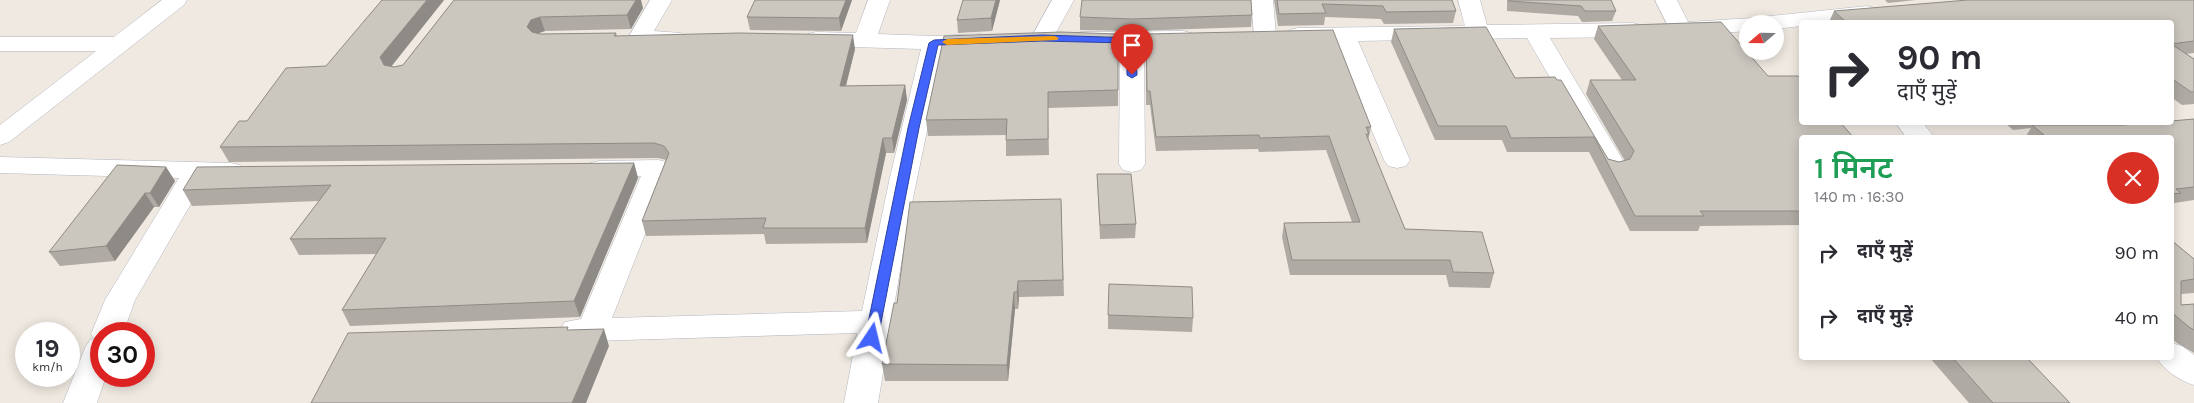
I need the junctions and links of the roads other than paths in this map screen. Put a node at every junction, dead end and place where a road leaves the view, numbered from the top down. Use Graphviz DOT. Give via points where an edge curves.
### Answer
graph roads {
  1 [pos="176,0"];
  2 [pos="662,0"];
  3 [pos="879,0"];
  4 [pos="1063,0"];
  5 [pos="1262,0"];
  6 [pos="1469,0"];
  7 [pos="1666,0"];
  8 [pos="1879,8"];
  9 [pos="1814,20"];
  10 [pos="1799,22"];
  11 [pos="1784,23"];
  12 [pos="1739,25"];
  13 [pos="1664,29"];
  14 [pos="1478,32"];
  15 [pos="1535,32"];
  16 [pos="1344,35"];
  17 [pos="1208,37"];
  18 [pos="698,38"];
  19 [pos="796,39"];
  20 [pos="1022,39"];
  21 [pos="865,40"];
  22 [pos="1132,40"];
  23 [pos="934,43"];
  24 [pos="0,44"];
  25 [pos="120,44"];
  26 [pos="1910,125"];
  27 [pos="1919,135"];
  28 [pos="0,137"];
  29 [pos="1397,160"];
  30 [pos="1132,164"];
  31 [pos="0,165"];
  32 [pos="1614,167"];
  33 [pos="570,169"];
  34 [pos="255,171"];
  35 [pos="196,172"];
  36 [pos="112,322"];
  37 [pos="874,322"];
  38 [pos="592,330"];
  39 [pos="553,331"];
  40 [pos="2174,357"];
  41 [pos="2194,374"];
  42 [pos="90,377"];
  43 [pos="80,403"];
  44 [pos="861,403"];
  1 -- 25 [label="street"];
  2 -- 18 [label="street" via="629,38"];
  3 -- 21 [label="street"];
  4 -- 20 [label="street"];
  5 -- 16 [label="street" via="1256,35"];
  6 -- 14 [label="street"];
  7 -- 13 [label="street"];
  8 -- 9 [label="street"];
  10 -- 11 [label="street"];
  12 -- 13 [label="street"];
  13 -- 15 [label="street"];
  14 -- 15 [label="street"];
  14 -- 16 [label="street"];
  15 -- 32 [label="street"];
  16 -- 29 [label="street"];
  17 -- 22 [label="street"];
  19 -- 21 [label="street"];
  20 -- 22 [label="street"];
  20 -- 23 [label="street"];
  21 -- 23 [label="street"];
  22 -- 30 [label="street"];
  23 -- 37 [label="street"];
  24 -- 25 [label="street"];
  25 -- 28 [label="street"];
  26 -- 27 [label="street"];
  31 -- 35 [label="street"];
  33 -- 38 [label="street" via="658,168"];
  34 -- 35 [label="street"];
  35 -- 36 [label="street" via="120,300"];
  37 -- 38 [label="street"];
  37 -- 44 [label="street"];
  38 -- 39 [label="street"];
  40 -- 41 [label="street"];
  42 -- 43 [label="street"];
}
